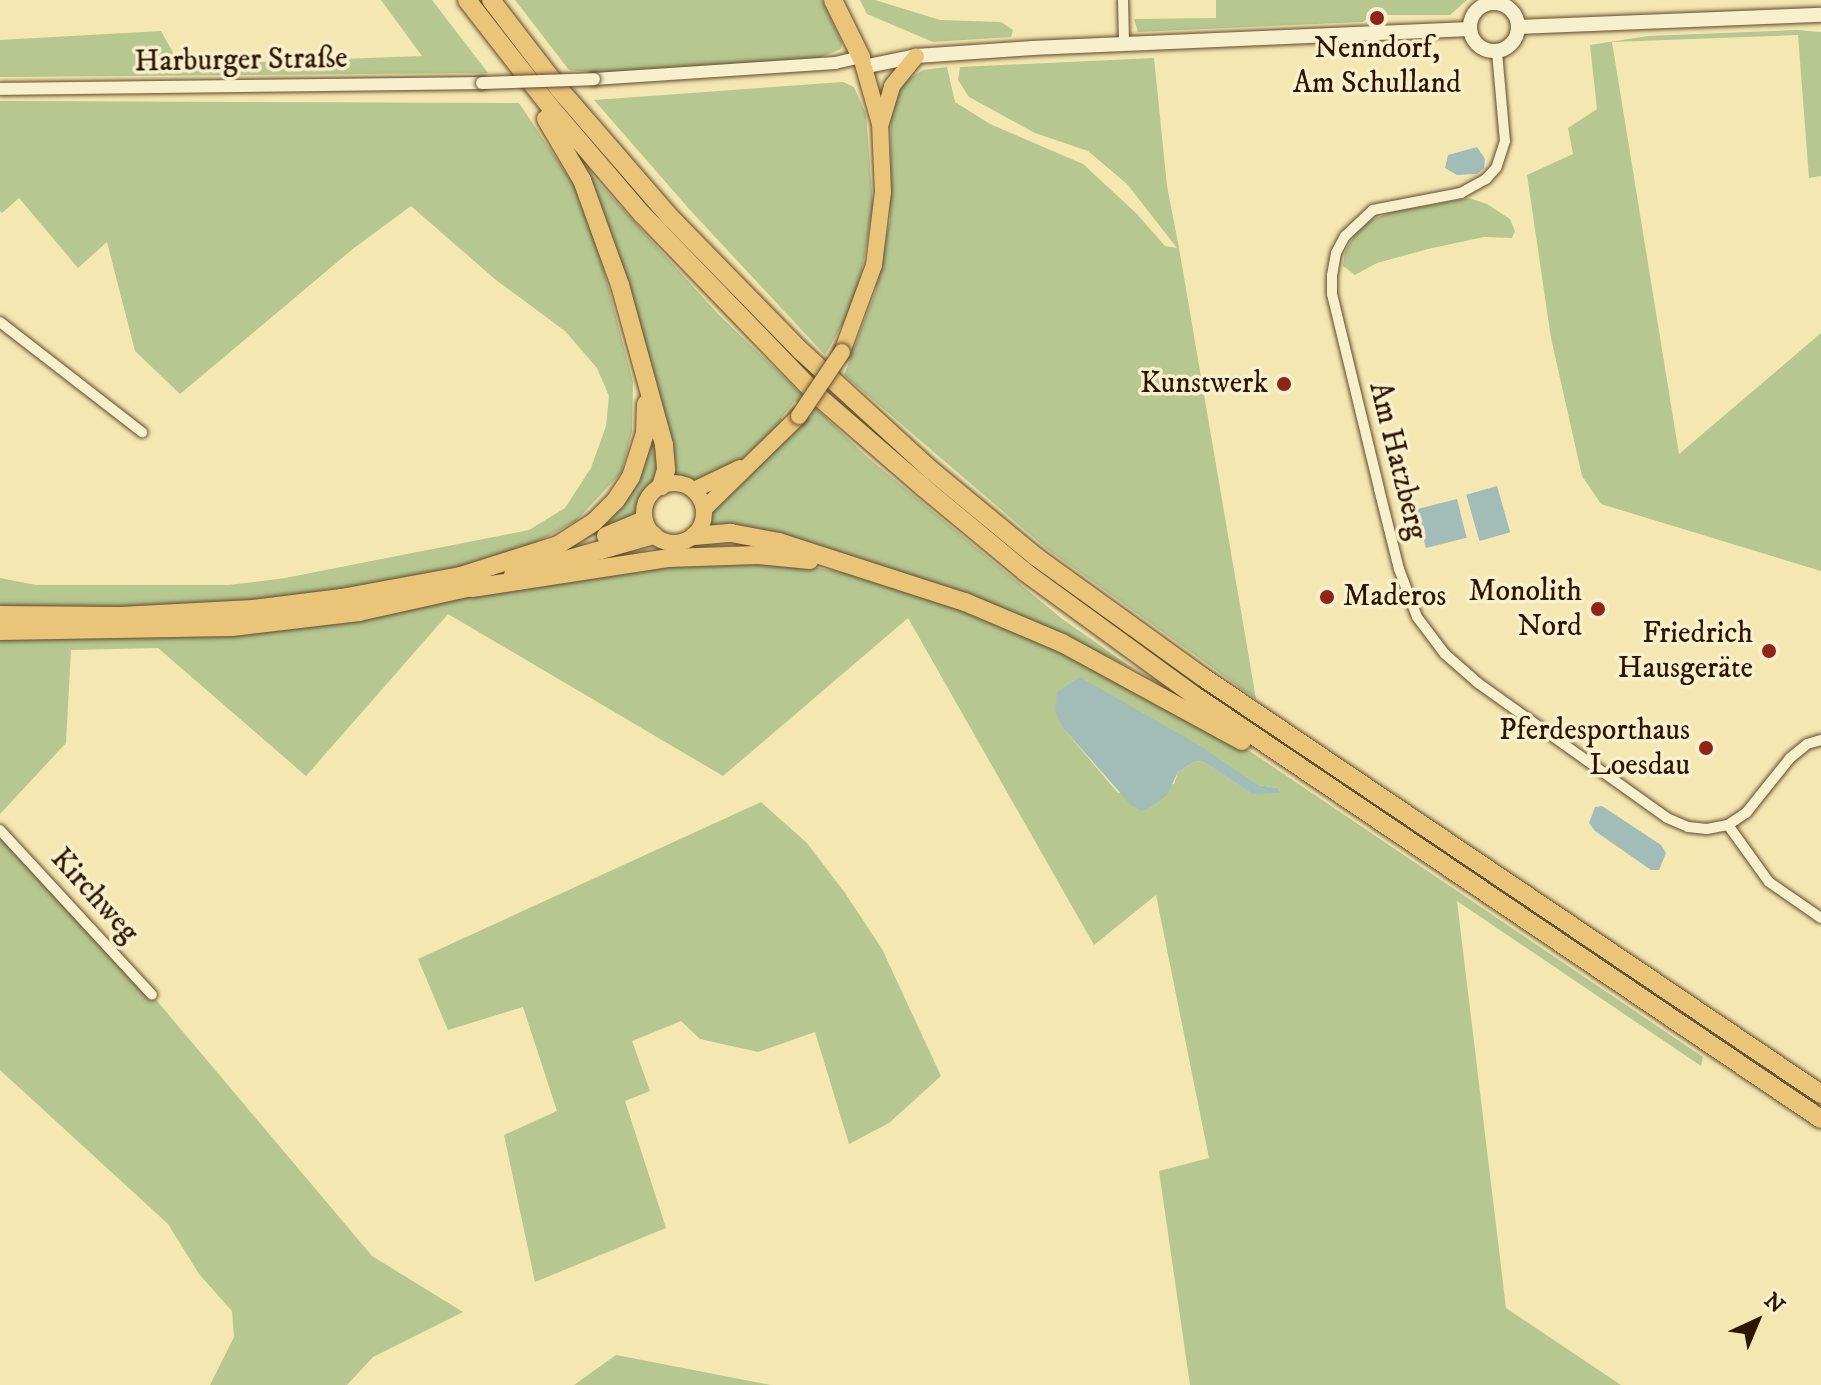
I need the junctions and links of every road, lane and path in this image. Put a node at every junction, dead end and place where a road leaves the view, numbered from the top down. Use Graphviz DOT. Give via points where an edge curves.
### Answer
graph roads {
  1 [pos="833,0"];
  2 [pos="1123,0"];
  3 [pos="468,2"];
  4 [pos="493,2"];
  5 [pos="1495,2"];
  6 [pos="1821,15"];
  7 [pos="1518,27"];
  8 [pos="1469,29"];
  9 [pos="1124,42"];
  10 [pos="1497,52"];
  11 [pos="916,56"];
  12 [pos="862,62"];
  13 [pos="0,89"];
  14 [pos="880,124"];
  15 [pos="0,322"];
  16 [pos="638,350"];
  17 [pos="142,432"];
  18 [pos="756,460"];
  19 [pos="661,486"];
  20 [pos="694,490"];
  21 [pos="704,509"];
  22 [pos="648,528"];
  23 [pos="694,536"];
  24 [pos="889,576"];
  25 [pos="454,578"];
  26 [pos="472,588"];
  27 [pos="0,615"];
  28 [pos="0,631"];
  29 [pos="1821,740"];
  30 [pos="1316,778"];
  31 [pos="1728,825"];
  32 [pos="0,830"];
  33 [pos="1821,918"];
  34 [pos="152,995"];
  35 [pos="1821,1094"];
  36 [pos="1821,1119"];
  1 -- 12 [label="highway"];
  2 -- 9 [label="street"];
  3 -- 16 [label="highway" via="495,52 557,135 582,180"];
  3 -- 30 [label="highway" via="642,214 819,397 1025,572"];
  4 -- 35 [label="highway" via="560,90 671,218 801,351 1035,556 1203,677"];
  5 -- 7 [label="main road" via="1509,8"];
  5 -- 8 [label="main road" via="1479,8"];
  6 -- 7 [label="main road"];
  7 -- 10 [label="main road" via="1511,44"];
  8 -- 9 [label="main road"];
  8 -- 10 [label="main road" via="1476,44"];
  9 -- 11 [label="main road"];
  10 -- 31 [label="street, Am Hatzberg" via="1505,141 1496,168 1461,193 1373,210 1345,236 1336,253 1332,294 1399,569 1424,628 1478,683 1667,818 1688,827"];
  11 -- 12 [label="main road"];
  11 -- 14 [label="main road" via="892,86"];
  12 -- 13 [label="street, Harburger Straße, bridge" via="482,83"];
  12 -- 14 [label="main road"];
  14 -- 18 [label="main road, bridge" via="883,192 874,265 842,352 799,416"];
  15 -- 17 [label="street"];
  16 -- 19 [label="highway" via="666,457"];
  16 -- 25 [label="highway" via="645,433 631,477 616,500 558,545"];
  18 -- 20 [label="main road"];
  18 -- 21 [label="main road"];
  19 -- 20 [label="main road" via="678,483"];
  19 -- 22 [label="main road" via="647,498"];
  20 -- 21 [label="main road"];
  21 -- 23 [label="main road"];
  22 -- 23 [label="main road" via="675,543"];
  22 -- 25 [label="highway"];
  22 -- 26 [label="highway"];
  23 -- 24 [label="highway" via="719,532 770,540"];
  24 -- 26 [label="highway" via="792,557 725,555 599,567"];
  24 -- 30 [label="highway" via="1062,643"];
  25 -- 27 [label="highway" via="253,609"];
  26 -- 28 [label="highway" via="359,612 232,627"];
  29 -- 31 [label="street" via="1790,758 1760,799"];
  30 -- 36 [label="highway"];
  31 -- 33 [label="street" via="1769,882"];
  32 -- 34 [label="street, Kirchweg"];
}
